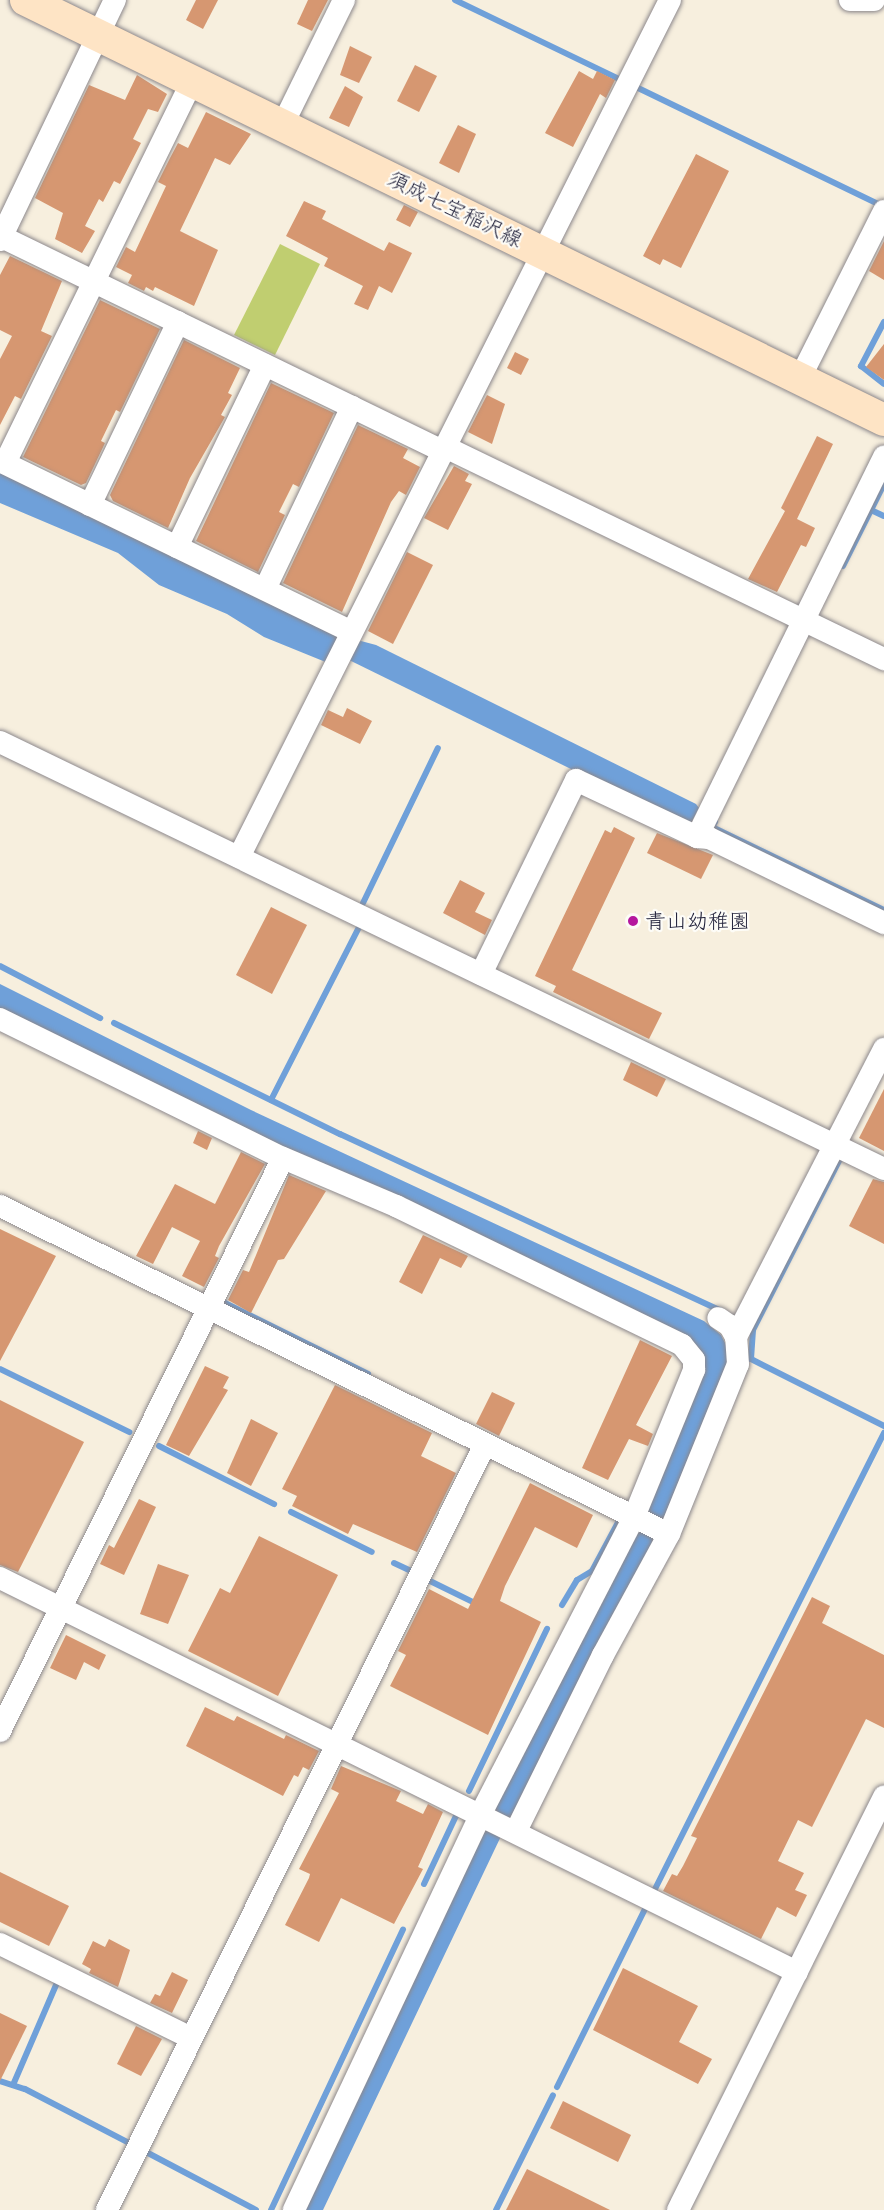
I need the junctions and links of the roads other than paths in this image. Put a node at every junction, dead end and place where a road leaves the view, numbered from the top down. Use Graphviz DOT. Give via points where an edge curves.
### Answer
graph roads {
  1 [pos="26,0"];
  2 [pos="115,0"];
  3 [pos="344,0"];
  4 [pos="670,0"];
  5 [pos="850,0"];
  6 [pos="874,0"];
  7 [pos="98,35"];
  8 [pos="192,81"];
  9 [pos="283,124"];
  10 [pos="884,211"];
  11 [pos="1,235"];
  12 [pos="544,252"];
  13 [pos="92,280"];
  14 [pos="178,322"];
  15 [pos="265,364"];
  16 [pos="800,378"];
  17 [pos="352,407"];
  18 [pos="884,420"];
  19 [pos="444,449"];
  20 [pos="884,457"];
  21 [pos="2,462"];
  22 [pos="90,505"];
  23 [pos="177,547"];
  24 [pos="264,590"];
  25 [pos="803,620"];
  26 [pos="352,632"];
  27 [pos="884,659"];
  28 [pos="0,742"];
  29 [pos="697,837"];
  30 [pos="239,857"];
  31 [pos="884,923"];
  32 [pos="481,974"];
  33 [pos="0,1019"];
  34 [pos="884,1049"];
  35 [pos="835,1145"];
  36 [pos="284,1158"];
  37 [pos="884,1168"];
  38 [pos="0,1206"];
  39 [pos="208,1308"];
  40 [pos="718,1318"];
  41 [pos="736,1337"];
  42 [pos="485,1444"];
  43 [pos="636,1518"];
  44 [pos="666,1533"];
  45 [pos="0,1578"];
  46 [pos="60,1607"];
  47 [pos="0,1731"];
  48 [pos="337,1742"];
  49 [pos="884,1797"];
  50 [pos="484,1815"];
  51 [pos="513,1830"];
  52 [pos="0,1944"];
  53 [pos="796,1972"];
  54 [pos="192,2038"];
  55 [pos="107,2210"];
  56 [pos="294,2210"];
  57 [pos="678,2210"];
  1 -- 7 [label="main road, 須成七宝稲沢線"];
  2 -- 7 [label="street"];
  3 -- 9 [label="street"];
  4 -- 12 [label="street"];
  5 -- 6 [label="street"];
  7 -- 8 [label="main road, 須成七宝稲沢線"];
  7 -- 11 [label="street"];
  8 -- 9 [label="main road, 須成七宝稲沢線"];
  8 -- 13 [label="street"];
  9 -- 12 [label="main road, 須成七宝稲沢線"];
  10 -- 16 [label="street"];
  11 -- 13 [label="street"];
  12 -- 16 [label="main road, 須成七宝稲沢線"];
  12 -- 19 [label="street"];
  13 -- 14 [label="street"];
  13 -- 21 [label="street"];
  14 -- 15 [label="street"];
  14 -- 22 [label="street"];
  15 -- 17 [label="street"];
  15 -- 23 [label="street"];
  16 -- 18 [label="main road, 須成七宝稲沢線"];
  17 -- 19 [label="street"];
  17 -- 24 [label="street"];
  19 -- 25 [label="street"];
  19 -- 26 [label="street"];
  20 -- 25 [label="street"];
  21 -- 22 [label="street"];
  22 -- 23 [label="street"];
  23 -- 24 [label="street"];
  24 -- 26 [label="street"];
  25 -- 27 [label="street"];
  25 -- 29 [label="street"];
  26 -- 30 [label="street"];
  28 -- 30 [label="street"];
  29 -- 31 [label="street" via="709,838"];
  29 -- 32 [label="street" via="576,780"];
  30 -- 32 [label="street"];
  32 -- 35 [label="street"];
  33 -- 36 [label="street"];
  34 -- 35 [label="street"];
  35 -- 37 [label="street"];
  35 -- 41 [label="street"];
  36 -- 39 [label="street"];
  36 -- 43 [label="street" via="396,1206 690,1351 694,1370"];
  38 -- 39 [label="street"];
  39 -- 42 [label="street"];
  39 -- 46 [label="street"];
  40 -- 41 [label="street" via="730,1326"];
  41 -- 44 [label="street" via="738,1364"];
  42 -- 43 [label="street"];
  42 -- 48 [label="street"];
  43 -- 44 [label="street"];
  43 -- 50 [label="street"];
  44 -- 51 [label="street"];
  45 -- 46 [label="street"];
  46 -- 47 [label="street"];
  46 -- 48 [label="street"];
  48 -- 50 [label="street"];
  48 -- 54 [label="street"];
  49 -- 53 [label="street"];
  50 -- 51 [label="street"];
  50 -- 56 [label="street"];
  51 -- 53 [label="street"];
  52 -- 54 [label="street"];
  53 -- 57 [label="street"];
  54 -- 55 [label="street"];
}
